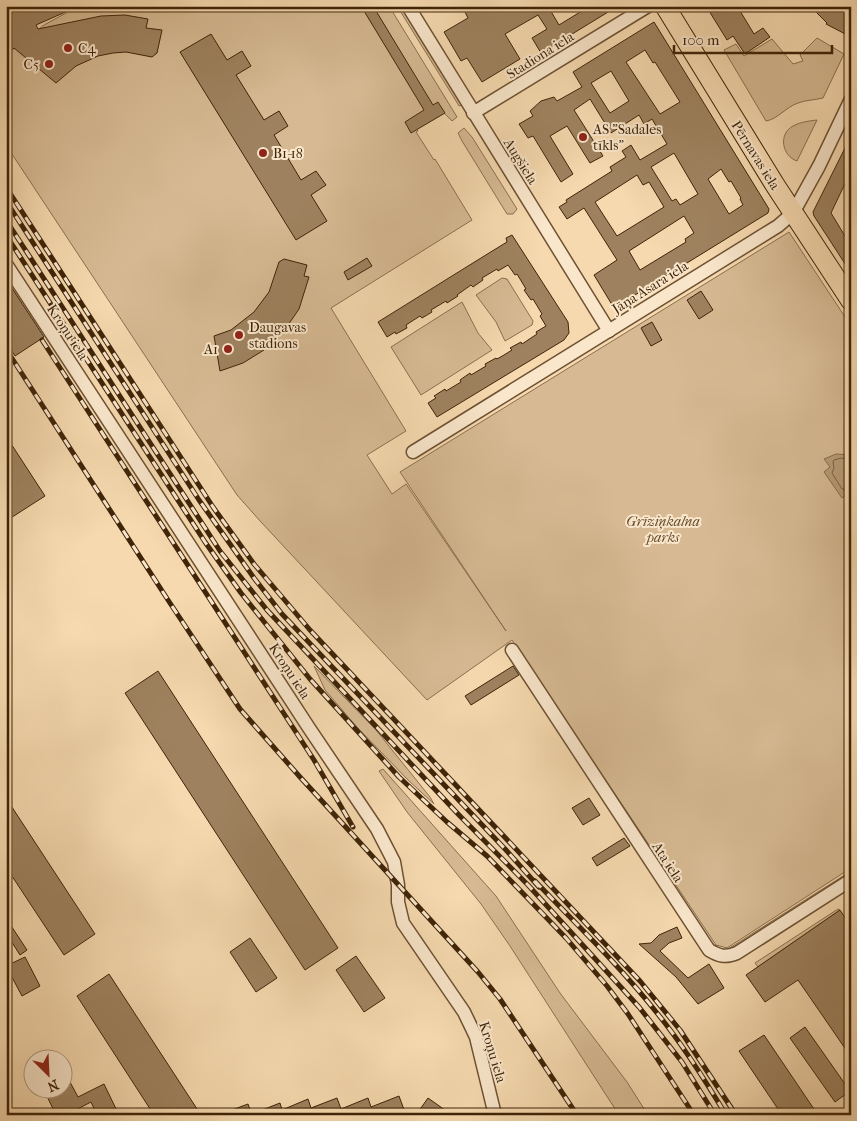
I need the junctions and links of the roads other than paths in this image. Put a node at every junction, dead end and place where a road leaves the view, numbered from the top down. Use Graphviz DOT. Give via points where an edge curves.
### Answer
graph roads {
  1 [pos="408,6"];
  2 [pos="648,6"];
  3 [pos="665,6"];
  4 [pos="851,99"];
  5 [pos="473,113"];
  6 [pos="793,213"];
  7 [pos="6,264"];
  8 [pos="851,301"];
  9 [pos="609,330"];
  10 [pos="413,452"];
  11 [pos="512,650"];
  12 [pos="851,880"];
  13 [pos="495,1115"];
  1 -- 5 [label="street, Augšiela"];
  2 -- 5 [label="street, Stadiona iela"];
  3 -- 6 [label="main road, Pērnavas iela"];
  4 -- 6 [label="street, Jāņa Asara iela"];
  5 -- 9 [label="street, Augšiela"];
  6 -- 8 [label="main road, Pērnavas iela"];
  6 -- 9 [label="street, Jāņa Asara iela" via="778,226"];
  7 -- 13 [label="street, Kroņu iela" via="377,829 394,862 403,923 464,1012 476,1036"];
  9 -- 10 [label="street, Jāņa Asara iela"];
  11 -- 12 [label="street, Ata iela" via="709,950 718,956 728,957 737,953"];
}
